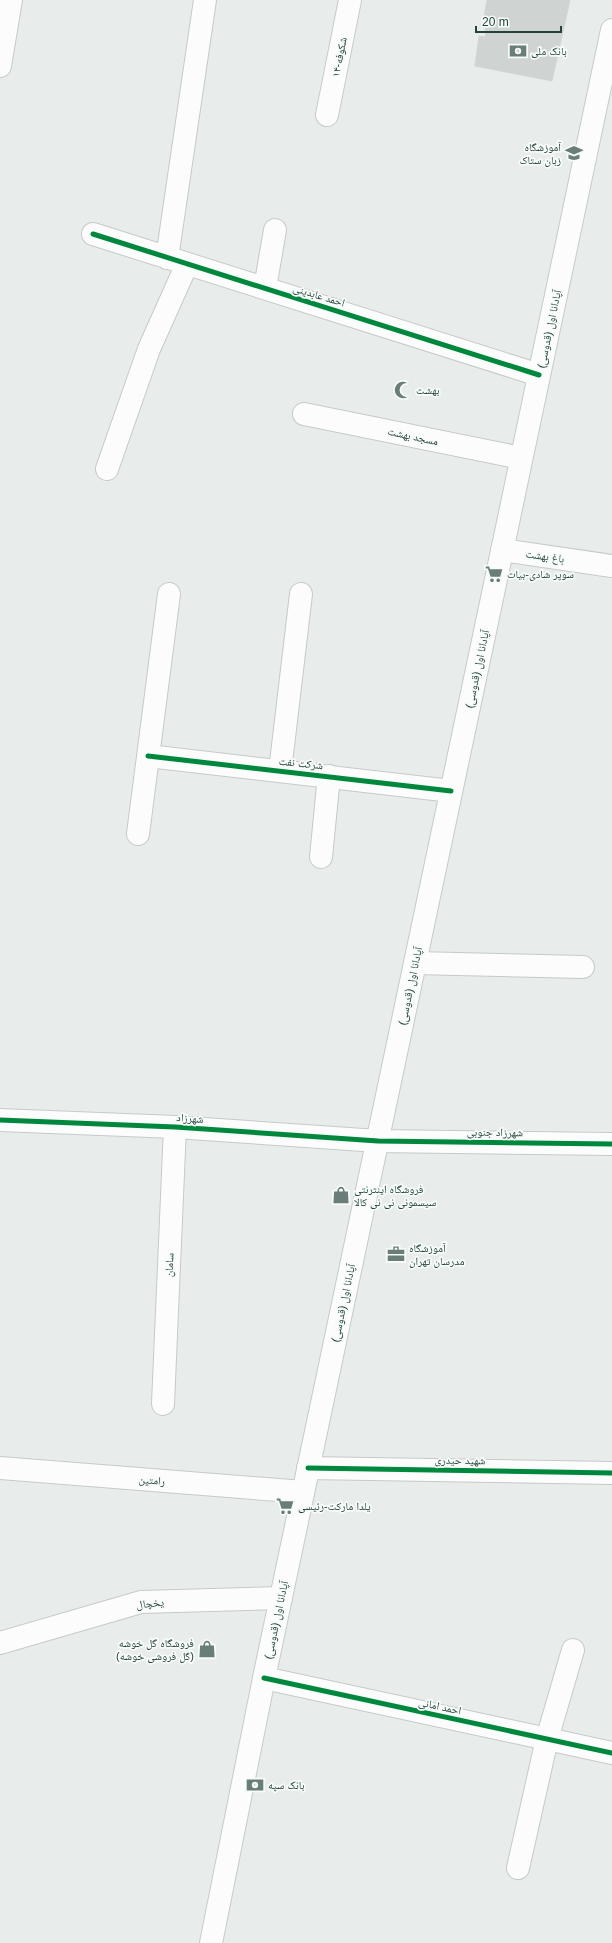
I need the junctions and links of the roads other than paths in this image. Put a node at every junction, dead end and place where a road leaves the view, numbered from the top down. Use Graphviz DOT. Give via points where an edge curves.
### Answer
graph roads {
  1 [pos="10,0"];
  2 [pos="205,0"];
  3 [pos="350,0"];
  4 [pos="612,30"];
  5 [pos="0,66"];
  6 [pos="327,115"];
  7 [pos="275,230"];
  8 [pos="93,234"];
  9 [pos="177,261"];
  10 [pos="265,288"];
  11 [pos="539,375"];
  12 [pos="304,414"];
  13 [pos="521,458"];
  14 [pos="107,469"];
  15 [pos="502,550"];
  16 [pos="612,566"];
  17 [pos="169,594"];
  18 [pos="301,594"];
  19 [pos="148,756"];
  20 [pos="280,771"];
  21 [pos="329,776"];
  22 [pos="451,791"];
  23 [pos="138,834"];
  24 [pos="321,856"];
  25 [pos="415,963"];
  26 [pos="584,967"];
  27 [pos="0,1120"];
  28 [pos="175,1127"];
  29 [pos="378,1141"];
  30 [pos="612,1144"];
  31 [pos="163,1404"];
  32 [pos="0,1468"];
  33 [pos="308,1468"];
  34 [pos="612,1473"];
  35 [pos="303,1492"];
  36 [pos="281,1598"];
  37 [pos="0,1643"];
  38 [pos="573,1650"];
  39 [pos="264,1678"];
  40 [pos="547,1739"];
  41 [pos="612,1753"];
  42 [pos="518,1868"];
  43 [pos="211,1943"];
  1 -- 5 [label="street"];
  2 -- 9 [label="street"];
  3 -- 6 [label="street, ۱۴-شکوفه"];
  4 -- 11 [label="street, آپادانا اول (قدوسی)"];
  7 -- 10 [label="street"];
  8 -- 9 [label="street, احمد عابدینی"];
  9 -- 10 [label="street, احمد عابدینی"];
  9 -- 14 [label="street" via="150,349"];
  10 -- 11 [label="street, احمد عابدینی"];
  11 -- 13 [label="street, آپادانا اول (قدوسی)"];
  12 -- 13 [label="street, مسجد بهشت"];
  13 -- 15 [label="street, آپادانا اول (قدوسی)"];
  15 -- 16 [label="street, باغ بهشت"];
  15 -- 22 [label="street, آپادانا اول (قدوسی)"];
  17 -- 19 [label="street"];
  18 -- 20 [label="street"];
  19 -- 20 [label="street, شرکت نفت"];
  19 -- 23 [label="street"];
  20 -- 21 [label="street, شرکت نفت"];
  21 -- 22 [label="street, شرکت نفت"];
  21 -- 24 [label="street"];
  22 -- 25 [label="street, آپادانا اول (قدوسی)"];
  25 -- 26 [label="street"];
  25 -- 29 [label="street, آپادانا اول (قدوسی)"];
  27 -- 28 [label="street, شهرزاد"];
  28 -- 29 [label="street, شهرزاد"];
  28 -- 31 [label="street, سامان"];
  29 -- 30 [label="street, شهرزاد جنوبی"];
  29 -- 33 [label="street, آپادانا اول (قدوسی)"];
  32 -- 35 [label="street, رامتین"];
  33 -- 34 [label="street, شهید حیدری"];
  33 -- 35 [label="street, آپادانا اول (قدوسی)"];
  35 -- 36 [label="street, آپادانا اول (قدوسی)"];
  36 -- 37 [label="street, یخچال" via="141,1602"];
  36 -- 39 [label="street, آپادانا اول (قدوسی)"];
  38 -- 40 [label="street"];
  39 -- 40 [label="street, احمد امانی"];
  39 -- 43 [label="street, آپادانا اول (قدوسی)"];
  40 -- 41 [label="street, احمد امانی"];
  40 -- 42 [label="street"];
}
